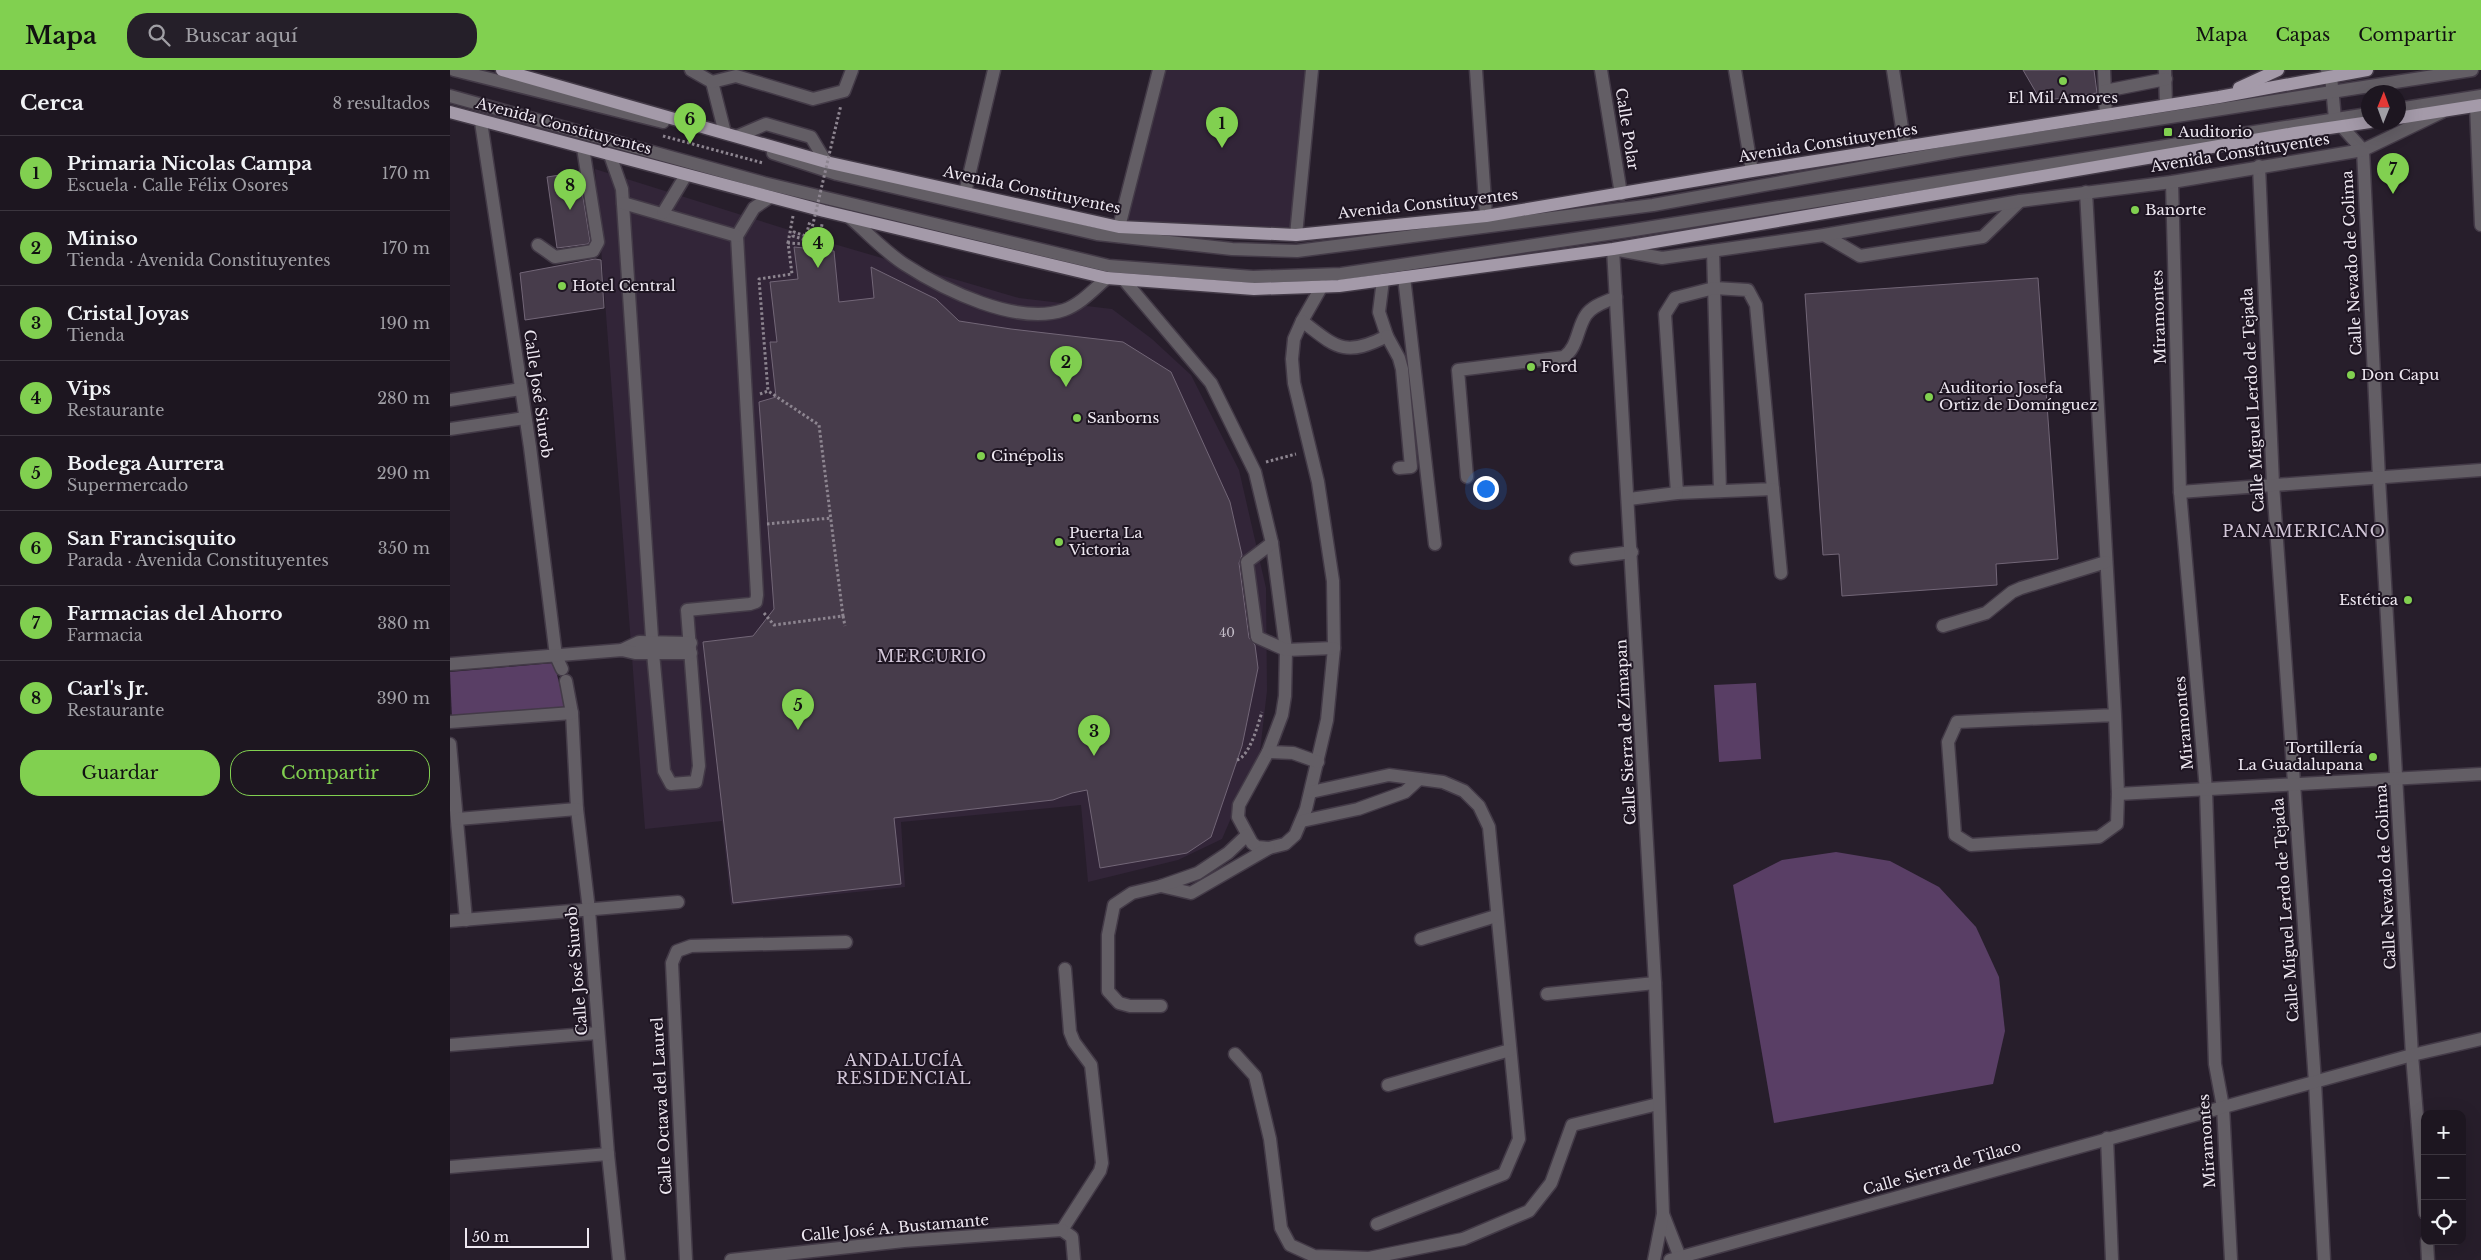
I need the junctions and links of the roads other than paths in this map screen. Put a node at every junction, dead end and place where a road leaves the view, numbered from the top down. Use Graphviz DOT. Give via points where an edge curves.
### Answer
graph roads {
  1 [pos="454,70"];
  2 [pos="502,70"];
  3 [pos="691,70"];
  4 [pos="852,70"];
  5 [pos="994,70"];
  6 [pos="1159,70"];
  7 [pos="1312,70"];
  8 [pos="1476,70"];
  9 [pos="1602,70"];
  10 [pos="1734,70"];
  11 [pos="1893,70"];
  12 [pos="2104,70"];
  13 [pos="2278,70"];
  14 [pos="2367,70"];
  15 [pos="2472,70"];
  16 [pos="2329,73"];
  17 [pos="2166,74"];
  18 [pos="712,82"];
  19 [pos="2105,90"];
  20 [pos="2332,91"];
  21 [pos="450,96"];
  22 [pos="2219,97"];
  23 [pos="2479,102"];
  24 [pos="2166,105"];
  25 [pos="2406,108"];
  26 [pos="2448,109"];
  27 [pos="450,112"];
  28 [pos="2106,116"];
  29 [pos="2361,116"];
  30 [pos="2406,117"];
  31 [pos="481,122"];
  32 [pos="2361,122"];
  33 [pos="2340,123"];
  34 [pos="732,134"];
  35 [pos="1906,147"];
  36 [pos="583,148"];
  37 [pos="2363,150"];
  38 [pos="610,155"];
  39 [pos="826,162"];
  40 [pos="2258,166"];
  41 [pos="1752,171"];
  42 [pos="686,175"];
  43 [pos="2172,182"];
  44 [pos="2086,192"];
  45 [pos="1621,194"];
  46 [pos="770,197"];
  47 [pos="964,198"];
  48 [pos="2020,201"];
  49 [pos="623,203"];
  50 [pos="663,213"];
  51 [pos="1486,216"];
  52 [pos="849,217"];
  53 [pos="2481,224"];
  54 [pos="1119,227"];
  55 [pos="1296,235"];
  56 [pos="1824,235"];
  57 [pos="737,236"];
  58 [pos="538,245"];
  59 [pos="1613,249"];
  60 [pos="1713,251"];
  61 [pos="1404,277"];
  62 [pos="1107,278"];
  63 [pos="1124,280"];
  64 [pos="1383,280"];
  65 [pos="1322,286"];
  66 [pos="1714,288"];
  67 [pos="1616,297"];
  68 [pos="1302,321"];
  69 [pos="1386,336"];
  70 [pos="521,389"];
  71 [pos="450,400"];
  72 [pos="525,418"];
  73 [pos="450,429"];
  74 [pos="1400,468"];
  75 [pos="2481,470"];
  76 [pos="1467,478"];
  77 [pos="2379,478"];
  78 [pos="2273,484"];
  79 [pos="1773,489"];
  80 [pos="1720,491"];
  81 [pos="2180,492"];
  82 [pos="1677,493"];
  83 [pos="1629,499"];
  84 [pos="1272,543"];
  85 [pos="1435,544"];
  86 [pos="1632,552"];
  87 [pos="1576,559"];
  88 [pos="2106,562"];
  89 [pos="1781,573"];
  90 [pos="1943,626"];
  91 [pos="653,647"];
  92 [pos="691,648"];
  93 [pos="1334,648"];
  94 [pos="1286,650"];
  95 [pos="556,656"];
  96 [pos="450,664"];
  97 [pos="572,713"];
  98 [pos="2115,715"];
  99 [pos="450,722"];
  100 [pos="450,744"];
  101 [pos="1268,752"];
  102 [pos="1318,762"];
  103 [pos="2481,774"];
  104 [pos="1419,779"];
  105 [pos="2397,780"];
  106 [pos="2294,786"];
  107 [pos="2206,790"];
  108 [pos="1311,792"];
  109 [pos="2118,794"];
  110 [pos="576,809"];
  111 [pos="458,820"];
  112 [pos="1302,821"];
  113 [pos="1248,835"];
  114 [pos="1270,848"];
  115 [pos="1161,886"];
  116 [pos="678,902"];
  117 [pos="589,910"];
  118 [pos="1496,916"];
  119 [pos="466,920"];
  120 [pos="450,921"];
  121 [pos="1421,939"];
  122 [pos="846,942"];
  123 [pos="1065,969"];
  124 [pos="1655,983"];
  125 [pos="1547,994"];
  126 [pos="1161,1006"];
  127 [pos="598,1033"];
  128 [pos="2481,1038"];
  129 [pos="450,1045"];
  130 [pos="1510,1050"];
  131 [pos="1235,1054"];
  132 [pos="2412,1055"];
  133 [pos="2315,1082"];
  134 [pos="1388,1085"];
  135 [pos="1658,1104"];
  136 [pos="2223,1107"];
  137 [pos="2107,1138"];
  138 [pos="608,1154"];
  139 [pos="450,1167"];
  140 [pos="2424,1200"];
  141 [pos="1663,1214"];
  142 [pos="1377,1224"];
  143 [pos="1062,1230"];
  144 [pos="2427,1245"];
  145 [pos="1678,1259"];
  146 [pos="619,1260"];
  147 [pos="686,1260"];
  148 [pos="731,1260"];
  149 [pos="1074,1260"];
  150 [pos="1654,1260"];
  151 [pos="2112,1260"];
  152 [pos="2231,1260"];
  153 [pos="2324,1260"];
  154 [pos="2428,1260"];
  1 -- 47 [label="street" via="736,140 837,174"];
  2 -- 34 [label="main road, Avenida Constituyentes"];
  3 -- 18 [label="street"];
  4 -- 18 [label="street" via="844,91 813,99 736,76"];
  5 -- 47 [label="street"];
  6 -- 54 [label="street"];
  7 -- 55 [label="street"];
  8 -- 51 [label="street"];
  9 -- 45 [label="street, Calle Polar"];
  10 -- 41 [label="street"];
  11 -- 35 [label="street"];
  12 -- 19 [label="street"];
  13 -- 22 [label="main road"];
  14 -- 16 [label="main road, Avenida Constituyentes"];
  15 -- 20 [label="street"];
  16 -- 20 [label="street"];
  16 -- 22 [label="main road, Avenida Constituyentes"];
  17 -- 19 [label="street"];
  17 -- 24 [label="street"];
  18 -- 34 [label="street"];
  19 -- 28 [label="street"];
  20 -- 33 [label="street"];
  20 -- 47 [label="street" via="1960,150 1653,205 1297,251 1232,249 1097,234"];
  21 -- 33 [label="street" via="764,183 1109,266 1253,277 1340,274"];
  22 -- 24 [label="main road, Avenida Constituyentes"];
  23 -- 25 [label="street"];
  23 -- 26 [label="main road, Avenida Constituyentes"];
  23 -- 53 [label="street"];
  24 -- 28 [label="main road, Avenida Constituyentes"];
  26 -- 30 [label="main road, Avenida Constituyentes"];
  26 -- 37 [label="street, Avenida Constituyentes"];
  27 -- 31 [label="main road, Avenida Constituyentes"];
  28 -- 35 [label="main road, Avenida Constituyentes"];
  29 -- 33 [label="street"];
  31 -- 36 [label="main road, Avenida Constituyentes"];
  31 -- 70 [label="street, Calle José Siurob"];
  32 -- 33 [label="main road, Avenida Constituyentes"];
  33 -- 37 [label="street"];
  33 -- 59 [label="main road, Avenida Constituyentes"];
  34 -- 39 [label="main road, Avenida Constituyentes"];
  34 -- 39 [label="street" via="766,124 790,130 811,137"];
  35 -- 41 [label="main road, Avenida Constituyentes"];
  36 -- 38 [label="main road, Avenida Constituyentes"];
  36 -- 58 [label="street" via="598,242 593,251 555,257"];
  37 -- 40 [label="street, Avenida Constituyentes"];
  37 -- 77 [label="street, Calle Nevado de Colima"];
  38 -- 42 [label="main road, Avenida Constituyentes"];
  38 -- 49 [label="street" via="622,188"];
  39 -- 47 [label="main road, Avenida Constituyentes"];
  40 -- 43 [label="street, Avenida Constituyentes"];
  40 -- 78 [label="street, Calle Miguel Lerdo de Tejada"];
  41 -- 45 [label="main road, Avenida Constituyentes"];
  42 -- 46 [label="main road, Avenida Constituyentes"];
  42 -- 50 [label="street"];
  43 -- 44 [label="street, Avenida Constituyentes"];
  43 -- 81 [label="street, Miramontes"];
  44 -- 48 [label="street, Avenida Constituyentes"];
  44 -- 88 [label="street"];
  45 -- 51 [label="main road, Avenida Constituyentes"];
  46 -- 52 [label="main road, Avenida Constituyentes"];
  46 -- 57 [label="street" via="754,208"];
  47 -- 54 [label="main road, Avenida Constituyentes"];
  48 -- 56 [label="street, Avenida Constituyentes"];
  48 -- 56 [label="street" via="1982,237 1860,256"];
  49 -- 50 [label="street"];
  49 -- 91 [label="street"];
  50 -- 57 [label="street"];
  51 -- 55 [label="main road, Avenida Constituyentes"];
  52 -- 62 [label="main road, Avenida Constituyentes"];
  52 -- 62 [label="street" via="903,263 975,300 1010,311 1036,314 1064,310 1079,302"];
  54 -- 55 [label="main road, Avenida Constituyentes"];
  56 -- 60 [label="street, Avenida Constituyentes"];
  57 -- 92 [label="street" via="756,602 687,610"];
  59 -- 60 [label="street, Avenida Constituyentes" via="1662,258"];
  59 -- 61 [label="main road, Avenida Constituyentes"];
  59 -- 67 [label="street, Calle Sierra de Zimapan"];
  60 -- 66 [label="street"];
  61 -- 64 [label="main road, Avenida Constituyentes"];
  61 -- 85 [label="street"];
  62 -- 63 [label="main road, Avenida Constituyentes"];
  63 -- 65 [label="main road, Avenida Constituyentes" via="1254,289"];
  63 -- 84 [label="street" via="1211,383 1255,472"];
  64 -- 65 [label="main road, Avenida Constituyentes"];
  64 -- 69 [label="street" via="1379,312"];
  65 -- 68 [label="street"];
  66 -- 79 [label="street" via="1748,290 1756,305"];
  66 -- 80 [label="street"];
  66 -- 82 [label="street" via="1675,298 1664,314"];
  67 -- 76 [label="street" via="1596,306 1586,315 1570,353 1564,357 1458,370"];
  67 -- 83 [label="street, Calle Sierra de Zimapan"];
  68 -- 69 [label="street" via="1335,346 1354,349"];
  68 -- 93 [label="street" via="1294,339 1292,367 1318,482 1333,581"];
  69 -- 74 [label="street" via="1399,358 1403,378 1411,467"];
  70 -- 71 [label="street"];
  70 -- 72 [label="street, Calle José Siurob"];
  72 -- 73 [label="street"];
  72 -- 95 [label="street, Calle José Siurob"];
  75 -- 77 [label="street"];
  77 -- 78 [label="street"];
  77 -- 105 [label="street, Calle Nevado de Colima"];
  78 -- 81 [label="street"];
  78 -- 106 [label="street, Calle Miguel Lerdo de Tejada"];
  79 -- 80 [label="street"];
  79 -- 89 [label="street"];
  80 -- 82 [label="street"];
  81 -- 107 [label="street, Miramontes"];
  82 -- 83 [label="street"];
  83 -- 86 [label="street, Calle Sierra de Zimapan"];
  84 -- 94 [label="street"];
  84 -- 94 [label="street" via="1247,562 1257,637"];
  86 -- 87 [label="street"];
  86 -- 124 [label="street, Calle Sierra de Zimapan"];
  88 -- 90 [label="street" via="2021,588 1986,613"];
  88 -- 98 [label="street"];
  91 -- 92 [label="street"];
  91 -- 92 [label="street" via="664,771 671,784 696,782 698,773"];
  91 -- 95 [label="street" via="632,643 622,650"];
  93 -- 94 [label="street"];
  93 -- 102 [label="street" via="1327,720"];
  94 -- 101 [label="street" via="1282,715"];
  95 -- 96 [label="street"];
  95 -- 97 [label="street, Calle José Siurob" via="564,675"];
  97 -- 99 [label="street"];
  97 -- 110 [label="street, Calle José Siurob"];
  98 -- 109 [label="street"];
  98 -- 109 [label="street" via="1957,722 1948,742 1955,835 1971,845 2099,837 2117,824"];
  100 -- 111 [label="street"];
  101 -- 102 [label="street" via="1293,753"];
  101 -- 113 [label="street" via="1239,805 1238,817"];
  102 -- 108 [label="street"];
  103 -- 105 [label="street"];
  104 -- 108 [label="street" via="1389,775"];
  104 -- 112 [label="street" via="1405,792 1358,808"];
  104 -- 118 [label="street" via="1443,782 1464,791 1480,806 1489,827"];
  105 -- 106 [label="street"];
  105 -- 132 [label="street, Calle Nevado de Colima"];
  106 -- 107 [label="street"];
  106 -- 133 [label="street, Calle Miguel Lerdo de Tejada"];
  107 -- 109 [label="street"];
  107 -- 136 [label="street, Miramontes" via="2215,1064"];
  108 -- 112 [label="street"];
  110 -- 111 [label="street"];
  110 -- 117 [label="street, Calle José Siurob"];
  111 -- 119 [label="street"];
  112 -- 114 [label="street" via="1285,844"];
  113 -- 114 [label="street" via="1257,847"];
  113 -- 115 [label="street" via="1198,873"];
  114 -- 115 [label="street" via="1191,893"];
  115 -- 126 [label="street" via="1132,893 1114,905 1108,935 1108,991 1119,1003"];
  116 -- 117 [label="street"];
  117 -- 119 [label="street"];
  117 -- 127 [label="street, Calle José Siurob"];
  118 -- 121 [label="street"];
  118 -- 130 [label="street"];
  119 -- 120 [label="street"];
  122 -- 147 [label="street, Calle Octava del Laurel" via="691,946 677,951 672,963"];
  123 -- 143 [label="street" via="1070,1032 1090,1065 1102,1163"];
  124 -- 125 [label="street"];
  124 -- 135 [label="street, Calle Sierra de Zimapan"];
  127 -- 129 [label="street"];
  127 -- 138 [label="street, Calle José Siurob"];
  128 -- 132 [label="street, Calle Sierra de Tilaco"];
  130 -- 134 [label="street"];
  130 -- 142 [label="street" via="1519,1139 1504,1174"];
  131 -- 135 [label="street" via="1255,1076 1270,1139 1281,1228 1290,1245 1314,1256 1369,1258 1463,1239 1529,1211 1550,1183 1572,1125"];
  132 -- 133 [label="street, Calle Sierra de Tilaco"];
  132 -- 140 [label="street, Calle Nevado de Colima"];
  133 -- 136 [label="street, Calle Sierra de Tilaco"];
  133 -- 153 [label="street, Calle Miguel Lerdo de Tejada"];
  135 -- 141 [label="street, Calle Sierra de Zimapan"];
  136 -- 137 [label="street, Calle Sierra de Tilaco"];
  136 -- 152 [label="street, Miramontes"];
  137 -- 145 [label="street, Calle Sierra de Tilaco"];
  137 -- 151 [label="street"];
  138 -- 139 [label="street"];
  138 -- 146 [label="street, Calle José Siurob"];
  141 -- 145 [label="street, Calle Sierra de Zimapan"];
  141 -- 150 [label="street, Calle Sierra de Zimapan"];
  143 -- 148 [label="street, Calle José A. Bustamante" via="904,1241"];
  143 -- 149 [label="street" via="1072,1237"];
  144 -- 154 [label="street"];
}
